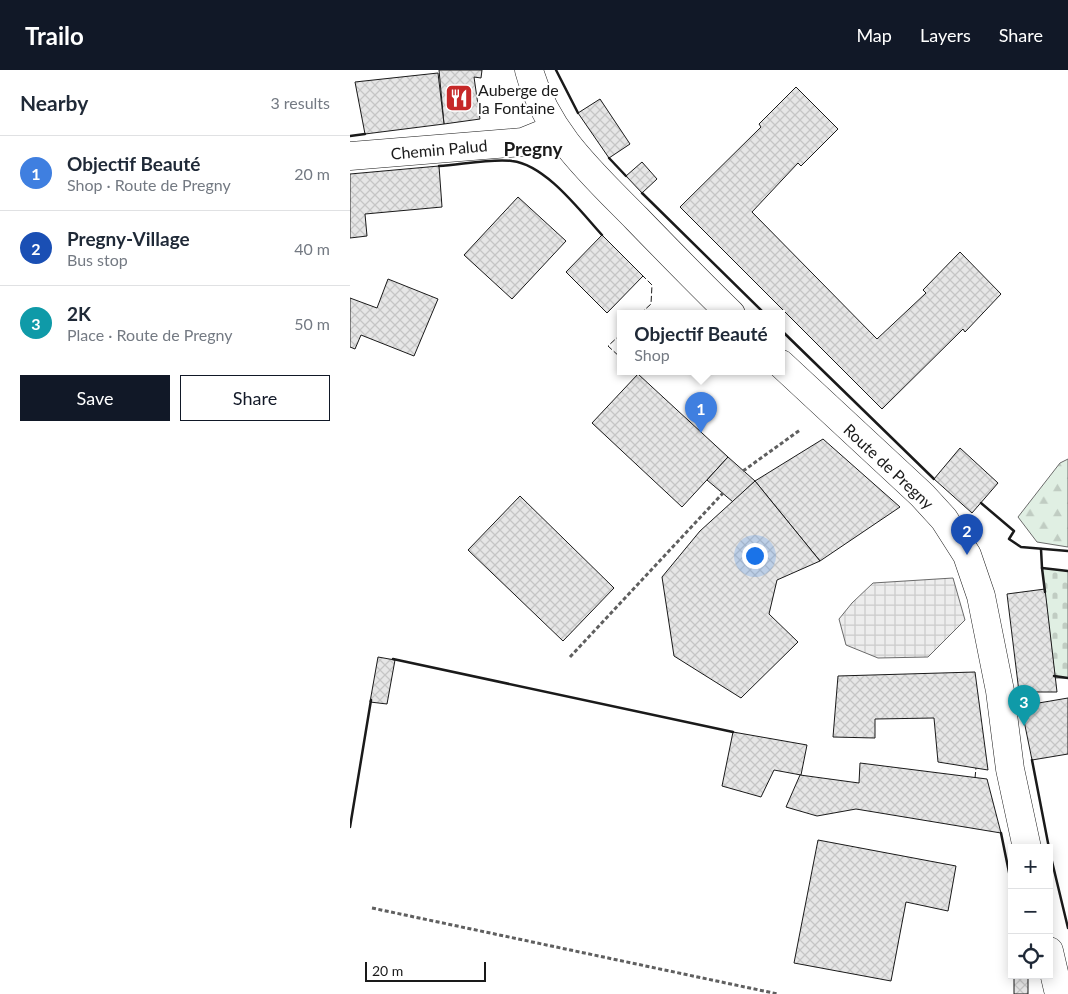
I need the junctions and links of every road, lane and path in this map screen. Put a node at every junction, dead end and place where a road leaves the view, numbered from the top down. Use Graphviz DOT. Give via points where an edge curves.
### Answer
graph roads {
  1 [pos="529,70"];
  2 [pos="555,129"];
  3 [pos="350,156"];
  4 [pos="727,310"];
  5 [pos="785,368"];
  6 [pos="806,425"];
  7 [pos="743,470"];
  8 [pos="723,493"];
  9 [pos="570,658"];
  10 [pos="1026,844"];
  11 [pos="372,908"];
  12 [pos="1053,967"];
  13 [pos="778,994"];
  14 [pos="1060,994"];
  1 -- 2 [label="street" via="534,90"];
  2 -- 3 [label="street, Chemin Palud" via="523,142"];
  2 -- 4 [label="street" via="581,162"];
  5 -- 10 [label="street, Route de Pregny" via="922,495 944,519 967,555 981,596"];
  6 -- 7 [label="path"];
  8 -- 9 [label="path"];
  11 -- 13 [label="path"];
  12 -- 14 [label="street"];
}
